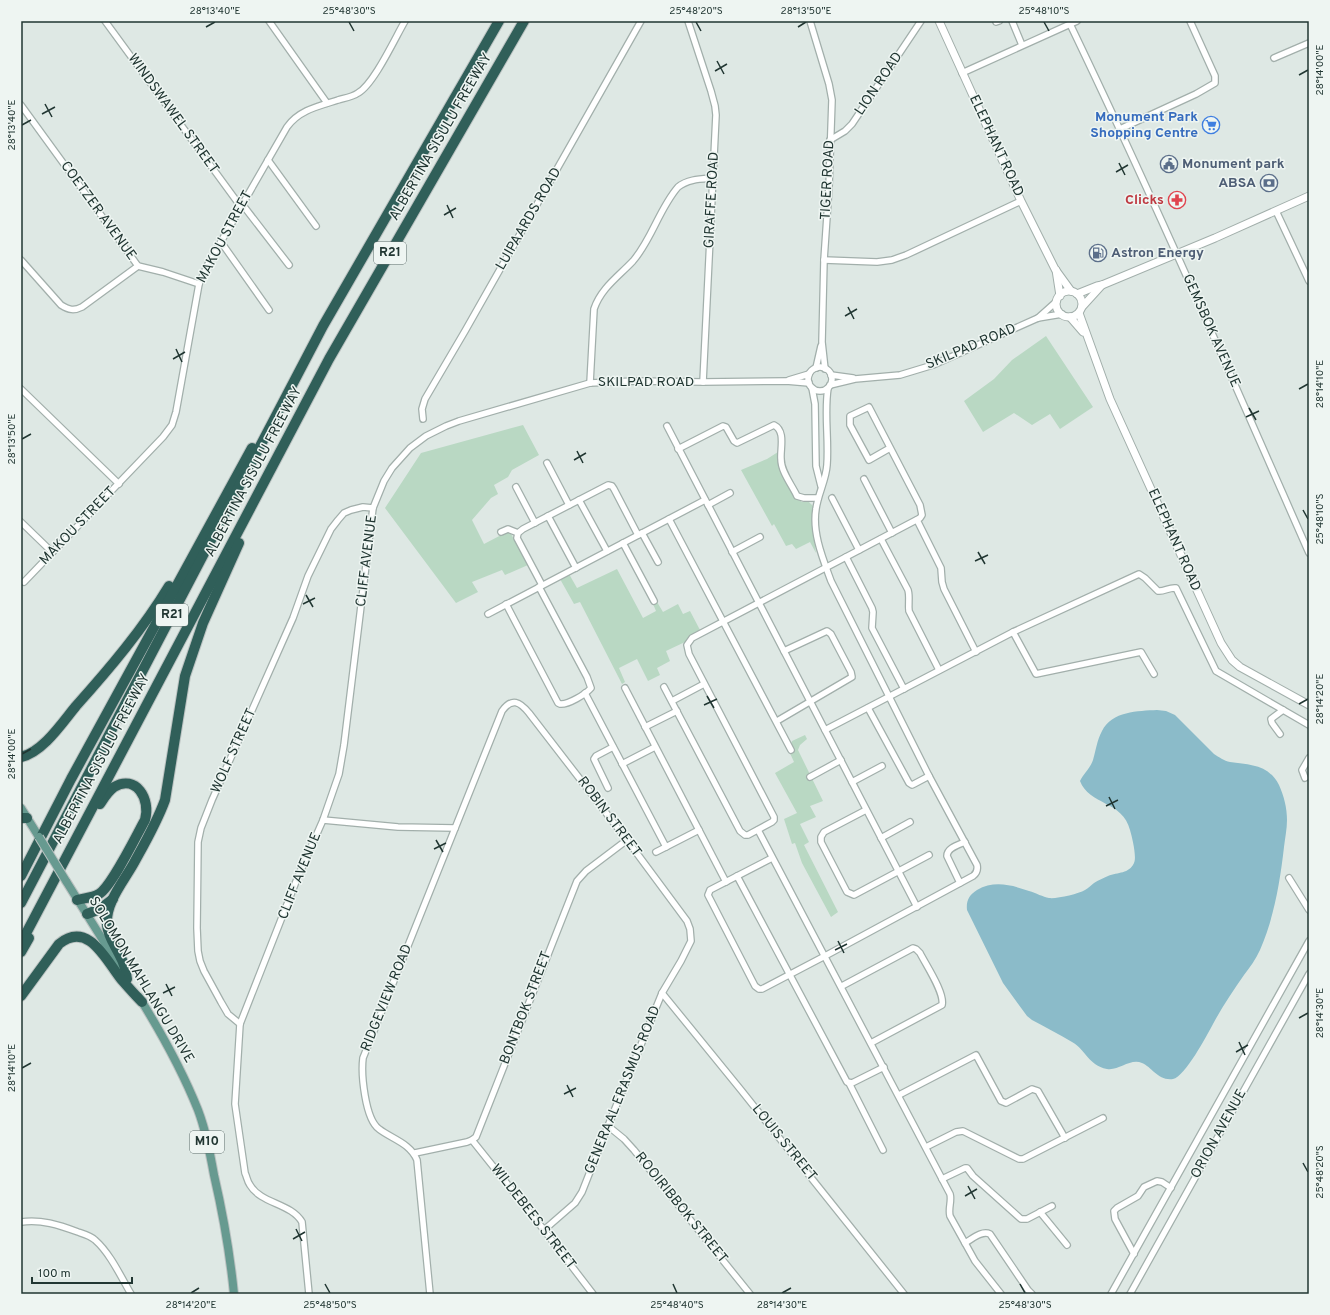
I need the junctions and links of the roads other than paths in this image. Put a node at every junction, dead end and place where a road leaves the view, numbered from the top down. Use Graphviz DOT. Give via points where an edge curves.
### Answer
graph roads {
  1 [pos="105,21"];
  2 [pos="270,21"];
  3 [pos="405,21"];
  4 [pos="498,21"];
  5 [pos="524,21"];
  6 [pos="641,21"];
  7 [pos="688,21"];
  8 [pos="810,21"];
  9 [pos="921,21"];
  10 [pos="939,21"];
  11 [pos="1012,21"];
  12 [pos="1077,21"];
  13 [pos="1190,21"];
  14 [pos="1066,24"];
  15 [pos="1309,43"];
  16 [pos="1022,45"];
  17 [pos="1274,58"];
  18 [pos="962,73"];
  19 [pos="327,103"];
  20 [pos="21,105"];
  21 [pos="1120,129"];
  22 [pos="830,140"];
  23 [pos="268,160"];
  24 [pos="713,178"];
  25 [pos="1309,196"];
  26 [pos="1021,201"];
  27 [pos="242,205"];
  28 [pos="1276,211"];
  29 [pos="316,226"];
  30 [pos="220,242"];
  31 [pos="1177,254"];
  32 [pos="21,260"];
  33 [pos="824,260"];
  34 [pos="289,265"];
  35 [pos="138,266"];
  36 [pos="1056,269"];
  37 [pos="1309,281"];
  38 [pos="199,284"];
  39 [pos="1102,285"];
  40 [pos="1074,292"];
  41 [pos="1058,299"];
  42 [pos="269,310"];
  43 [pos="1080,310"];
  44 [pos="1062,314"];
  45 [pos="1070,316"];
  46 [pos="1038,318"];
  47 [pos="323,326"];
  48 [pos="1086,335"];
  49 [pos="822,342"];
  50 [pos="816,368"];
  51 [pos="825,368"];
  52 [pos="809,374"];
  53 [pos="831,375"];
  54 [pos="855,379"];
  55 [pos="786,381"];
  56 [pos="703,382"];
  57 [pos="590,383"];
  58 [pos="810,385"];
  59 [pos="829,386"];
  60 [pos="21,389"];
  61 [pos="423,419"];
  62 [pos="667,426"];
  63 [pos="419,440"];
  64 [pos="890,448"];
  65 [pos="678,449"];
  66 [pos="547,463"];
  67 [pos="864,479"];
  68 [pos="233,482"];
  69 [pos="119,484"];
  70 [pos="516,487"];
  71 [pos="821,487"];
  72 [pos="261,488"];
  73 [pos="730,493"];
  74 [pos="818,498"];
  75 [pos="832,498"];
  76 [pos="579,500"];
  77 [pos="706,502"];
  78 [pos="570,505"];
  79 [pos="374,508"];
  80 [pos="548,516"];
  81 [pos="669,519"];
  82 [pos="917,520"];
  83 [pos="21,522"];
  84 [pos="535,523"];
  85 [pos="501,532"];
  86 [pos="518,533"];
  87 [pos="892,533"];
  88 [pos="640,534"];
  89 [pos="760,537"];
  90 [pos="881,539"];
  91 [pos="623,543"];
  92 [pos="859,550"];
  93 [pos="607,551"];
  94 [pos="52,552"];
  95 [pos="732,552"];
  96 [pos="1309,553"];
  97 [pos="846,557"];
  98 [pos="658,562"];
  99 [pos="826,567"];
  100 [pos="576,568"];
  101 [pos="24,582"];
  102 [pos="540,586"];
  103 [pos="654,601"];
  104 [pos="759,603"];
  105 [pos="506,604"];
  106 [pos="488,614"];
  107 [pos="724,621"];
  108 [pos="1013,632"];
  109 [pos="784,651"];
  110 [pos="976,652"];
  111 [pos="939,670"];
  112 [pos="1154,674"];
  113 [pos="704,684"];
  114 [pos="664,686"];
  115 [pos="625,688"];
  116 [pos="904,689"];
  117 [pos="585,693"];
  118 [pos="890,696"];
  119 [pos="672,701"];
  120 [pos="810,701"];
  121 [pos="515,702"];
  122 [pos="1309,705"];
  123 [pos="868,708"];
  124 [pos="677,710"];
  125 [pos="1283,710"];
  126 [pos="777,721"];
  127 [pos="1309,725"];
  128 [pos="645,727"];
  129 [pos="825,730"];
  130 [pos="1280,734"];
  131 [pos="613,746"];
  132 [pos="655,747"];
  133 [pos="791,750"];
  134 [pos="21,757"];
  135 [pos="1309,758"];
  136 [pos="840,760"];
  137 [pos="622,764"];
  138 [pos="882,766"];
  139 [pos="930,776"];
  140 [pos="810,777"];
  141 [pos="1305,778"];
  142 [pos="852,782"];
  143 [pos="608,788"];
  144 [pos="21,808"];
  145 [pos="866,810"];
  146 [pos="24,818"];
  147 [pos="323,820"];
  148 [pos="910,822"];
  149 [pos="455,828"];
  150 [pos="699,830"];
  151 [pos="758,830"];
  152 [pos="881,838"];
  153 [pos="627,840"];
  154 [pos="965,842"];
  155 [pos="666,847"];
  156 [pos="656,852"];
  157 [pos="929,855"];
  158 [pos="772,858"];
  159 [pos="898,871"];
  160 [pos="21,876"];
  161 [pos="737,876"];
  162 [pos="1289,878"];
  163 [pos="726,882"];
  164 [pos="960,883"];
  165 [pos="76,897"];
  166 [pos="113,899"];
  167 [pos="21,903"];
  168 [pos="917,907"];
  169 [pos="1309,910"];
  170 [pos="87,914"];
  171 [pos="691,941"];
  172 [pos="1309,941"];
  173 [pos="21,943"];
  174 [pos="21,952"];
  175 [pos="825,956"];
  176 [pos="790,974"];
  177 [pos="1309,974"];
  178 [pos="128,979"];
  179 [pos="842,986"];
  180 [pos="662,993"];
  181 [pos="21,996"];
  182 [pos="142,1002"];
  183 [pos="240,1024"];
  184 [pos="871,1043"];
  185 [pos="884,1067"];
  186 [pos="849,1083"];
  187 [pos="899,1096"];
  188 [pos="1102,1118"];
  189 [pos="608,1126"];
  190 [pos="1064,1138"];
  191 [pos="472,1140"];
  192 [pos="926,1147"];
  193 [pos="882,1150"];
  194 [pos="415,1153"];
  195 [pos="942,1179"];
  196 [pos="1171,1188"];
  197 [pos="1052,1206"];
  198 [pos="1040,1212"];
  199 [pos="21,1222"];
  200 [pos="544,1230"];
  201 [pos="965,1243"];
  202 [pos="1067,1245"];
  203 [pos="1134,1254"];
  204 [pos="131,1294"];
  205 [pos="234,1294"];
  206 [pos="309,1294"];
  207 [pos="430,1294"];
  208 [pos="593,1294"];
  209 [pos="750,1294"];
  210 [pos="904,1294"];
  211 [pos="1001,1294"];
  212 [pos="1032,1294"];
  213 [pos="1111,1294"];
  214 [pos="1130,1294"];
  1 -- 27 [label="street, WINDSWAWEL STREET"];
  2 -- 19 [label="street"];
  3 -- 19 [label="street, MAKOU STREET" via="366,86 356,94"];
  4 -- 47 [label="highway, ALBERTINA SISULU FREEWAY / R21"];
  5 -- 72 [label="highway, ALBERTINA SISULU FREEWAY / R21" via="330,359"];
  6 -- 61 [label="street, LUIPAARDS ROAD" via="425,399"];
  7 -- 24 [label="street, GIRAFFE ROAD" via="715,106"];
  8 -- 22 [label="street, TIGER ROAD" via="831,93"];
  9 -- 22 [label="street, LION ROAD" via="852,124"];
  10 -- 18 [label="street, ELEPHANT ROAD"];
  11 -- 16 [label="street"];
  12 -- 14 [label="street"];
  13 -- 21 [label="street" via="1215,76 1215,83"];
  14 -- 16 [label="street"];
  14 -- 21 [label="street, GEMSBOK AVENUE"];
  15 -- 17 [label="street"];
  16 -- 18 [label="street"];
  18 -- 26 [label="street, ELEPHANT ROAD"];
  19 -- 23 [label="street, MAKOU STREET" via="303,113 292,121"];
  20 -- 35 [label="street, COETZER AVENUE"];
  21 -- 31 [label="street, GEMSBOK AVENUE"];
  22 -- 33 [label="street, TIGER ROAD"];
  23 -- 27 [label="street, MAKOU STREET"];
  23 -- 29 [label="street"];
  24 -- 56 [label="street, GIRAFFE ROAD"];
  24 -- 57 [label="street" via="687,182 678,187 638,254 598,298 594,309"];
  25 -- 28 [label="street"];
  26 -- 33 [label="street" via="892,260"];
  26 -- 36 [label="street, ELEPHANT ROAD"];
  27 -- 30 [label="street, MAKOU STREET"];
  27 -- 34 [label="street, WINDSWAWEL STREET"];
  28 -- 31 [label="street"];
  28 -- 37 [label="street"];
  30 -- 38 [label="street, MAKOU STREET"];
  30 -- 42 [label="street"];
  31 -- 39 [label="street"];
  31 -- 96 [label="street, GEMSBOK AVENUE"];
  32 -- 35 [label="street" via="61,305 74,310 82,307"];
  33 -- 49 [label="street, TIGER ROAD"];
  35 -- 38 [label="street, COETZER AVENUE"];
  36 -- 40 [label="street, ELEPHANT ROAD"];
  36 -- 41 [label="street, ELEPHANT ROAD"];
  38 -- 69 [label="street, MAKOU STREET" via="174,420 163,437"];
  39 -- 40 [label="street"];
  39 -- 43 [label="street"];
  40 -- 41 [label="street" via="1067,291"];
  40 -- 43 [label="street" via="1082,300"];
  41 -- 44 [label="street" via="1058,309"];
  41 -- 46 [label="street, SKILPAD ROAD"];
  43 -- 45 [label="street"];
  43 -- 48 [label="street, ELEPHANT ROAD"];
  44 -- 45 [label="street"];
  44 -- 46 [label="street, SKILPAD ROAD"];
  45 -- 48 [label="street, ELEPHANT ROAD"];
  46 -- 54 [label="street, SKILPAD ROAD" via="933,365 900,374"];
  47 -- 68 [label="highway" via="305,351"];
  47 -- 167 [label="highway, ALBERTINA SISULU FREEWAY / R21"];
  48 -- 122 [label="street, ELEPHANT ROAD" via="1110,399 1228,655 1236,664"];
  49 -- 50 [label="street, TIGER ROAD"];
  49 -- 51 [label="street, TIGER ROAD"];
  50 -- 51 [label="street"];
  50 -- 52 [label="street"];
  51 -- 53 [label="street"];
  52 -- 55 [label="street, SKILPAD ROAD"];
  52 -- 58 [label="street"];
  53 -- 54 [label="street, SKILPAD ROAD"];
  53 -- 59 [label="street"];
  54 -- 59 [label="street, SKILPAD ROAD"];
  55 -- 56 [label="street, SKILPAD ROAD"];
  55 -- 58 [label="street, SKILPAD ROAD"];
  56 -- 57 [label="street, SKILPAD ROAD"];
  57 -- 63 [label="street, SKILPAD ROAD" via="446,426"];
  58 -- 59 [label="street" via="815,390 822,391"];
  58 -- 71 [label="street" via="815,404 816,466"];
  59 -- 71 [label="street" via="826,406 827,463"];
  60 -- 69 [label="street"];
  62 -- 65 [label="street"];
  63 -- 79 [label="street, CLIFF AVENUE" via="392,468"];
  64 -- 64 [label="street" via="869,407 850,416 850,425 868,460"];
  64 -- 82 [label="street" via="920,505 922,515"];
  65 -- 74 [label="street" via="723,426 737,443 774,425 777,426 781,432 781,464 797,496"];
  65 -- 77 [label="street"];
  66 -- 78 [label="street"];
  67 -- 87 [label="street"];
  68 -- 134 [label="highway" via="165,592 115,661 50,736 38,748"];
  68 -- 160 [label="highway"];
  69 -- 94 [label="street, MAKOU STREET"];
  70 -- 84 [label="street"];
  71 -- 74 [label="street"];
  72 -- 166 [label="highway" via="258,501 204,623 185,676 165,800 148,837"];
  72 -- 173 [label="highway, ALBERTINA SISULU FREEWAY / R21"];
  73 -- 77 [label="street"];
  74 -- 99 [label="street" via="816,532"];
  75 -- 92 [label="street"];
  76 -- 78 [label="street"];
  76 -- 88 [label="street" via="610,485"];
  76 -- 93 [label="street"];
  77 -- 81 [label="street"];
  77 -- 95 [label="street"];
  78 -- 80 [label="street"];
  79 -- 147 [label="street, CLIFF AVENUE" via="342,762"];
  79 -- 183 [label="street, WOLF STREET" via="350,510 331,529 308,576 293,618 201,828 198,842 196,928 200,962 228,1014"];
  80 -- 84 [label="street"];
  80 -- 100 [label="street"];
  81 -- 88 [label="street"];
  81 -- 107 [label="street"];
  82 -- 87 [label="street"];
  82 -- 110 [label="street" via="941,568 944,589"];
  83 -- 94 [label="street"];
  84 -- 86 [label="street"];
  85 -- 86 [label="street" via="508,529"];
  86 -- 102 [label="street" via="517,538"];
  87 -- 90 [label="street"];
  88 -- 91 [label="street"];
  88 -- 98 [label="street"];
  89 -- 95 [label="street"];
  90 -- 92 [label="street"];
  90 -- 111 [label="street" via="908,590 909,611"];
  91 -- 93 [label="street"];
  91 -- 103 [label="street"];
  92 -- 97 [label="street"];
  93 -- 100 [label="street"];
  94 -- 101 [label="street, MAKOU STREET"];
  95 -- 104 [label="street"];
  97 -- 99 [label="street"];
  97 -- 116 [label="street" via="872,608 872,628"];
  99 -- 104 [label="street"];
  99 -- 118 [label="street"];
  100 -- 102 [label="street"];
  102 -- 105 [label="street"];
  102 -- 117 [label="street" via="590,684 591,688"];
  104 -- 107 [label="street"];
  104 -- 109 [label="street"];
  105 -- 106 [label="street"];
  105 -- 117 [label="street" via="558,702 566,704"];
  107 -- 113 [label="street" via="692,638 687,645 688,654"];
  107 -- 126 [label="street"];
  108 -- 110 [label="street"];
  108 -- 112 [label="street" via="1036,674 1141,652"];
  108 -- 125 [label="street" via="1137,575 1142,575 1158,591 1176,588 1216,671"];
  109 -- 120 [label="street"];
  109 -- 120 [label="street" via="824,631 832,634 852,677"];
  110 -- 111 [label="street"];
  111 -- 116 [label="street"];
  113 -- 119 [label="street"];
  113 -- 151 [label="street" via="774,817 772,822"];
  114 -- 119 [label="street"];
  115 -- 128 [label="street"];
  116 -- 118 [label="street"];
  117 -- 131 [label="street"];
  118 -- 123 [label="street"];
  118 -- 139 [label="street"];
  119 -- 124 [label="street"];
  120 -- 126 [label="street"];
  120 -- 129 [label="street"];
  121 -- 149 [label="street, RIDGEVIEW ROAD" via="508,704 502,711"];
  121 -- 153 [label="street, ROBIN STREET" via="529,713"];
  123 -- 129 [label="street"];
  123 -- 139 [label="street" via="908,783 912,785"];
  124 -- 128 [label="street"];
  124 -- 151 [label="street" via="740,831 745,835"];
  125 -- 127 [label="street"];
  125 -- 130 [label="street" via="1271,719"];
  126 -- 133 [label="street"];
  128 -- 132 [label="street"];
  129 -- 136 [label="street"];
  131 -- 137 [label="street"];
  131 -- 143 [label="street" via="594,759"];
  132 -- 137 [label="street"];
  132 -- 150 [label="street"];
  135 -- 141 [label="street" via="1302,770"];
  136 -- 140 [label="street"];
  136 -- 142 [label="street"];
  137 -- 155 [label="street"];
  138 -- 142 [label="street"];
  139 -- 154 [label="street"];
  142 -- 145 [label="street"];
  144 -- 146 [label="main road, SOLOMON MAHLANGU DRIVE / M10"];
  145 -- 152 [label="street"];
  145 -- 159 [label="street" via="824,832 821,837 821,842 847,892 854,895"];
  146 -- 165 [label="main road, SOLOMON MAHLANGU DRIVE / M10, bridge" via="39,837"];
  147 -- 149 [label="street" via="398,827"];
  147 -- 183 [label="street, CLIFF AVENUE"];
  148 -- 152 [label="street"];
  149 -- 194 [label="street, RIDGEVIEW ROAD" via="362,1058 368,1112 373,1124"];
  150 -- 155 [label="street"];
  150 -- 163 [label="street"];
  151 -- 158 [label="street"];
  152 -- 159 [label="street"];
  153 -- 171 [label="street, ROBIN STREET" via="687,921"];
  153 -- 191 [label="street, BONTBOK STREET" via="577,880 478,1132"];
  154 -- 164 [label="street" via="978,868 973,876"];
  154 -- 164 [label="street" via="949,850 947,854"];
  155 -- 156 [label="street"];
  157 -- 159 [label="street"];
  158 -- 161 [label="street"];
  158 -- 175 [label="street"];
  159 -- 168 [label="street"];
  161 -- 163 [label="street"];
  161 -- 176 [label="street"];
  162 -- 169 [label="street"];
  163 -- 176 [label="street" via="710,890 708,895 755,986 762,989"];
  164 -- 168 [label="street"];
  165 -- 170 [label="main road, SOLOMON MAHLANGU DRIVE / M10"];
  165 -- 174 [label="highway" via="95,896 104,890 145,820 146,800 136,787 130,784 119,785 107,794"];
  166 -- 170 [label="highway" via="100,909"];
  166 -- 178 [label="highway" via="107,920 108,931 124,962"];
  168 -- 175 [label="street"];
  170 -- 178 [label="main road, SOLOMON MAHLANGU DRIVE / M10"];
  171 -- 180 [label="street, GENERAAL ERASMUS ROAD"];
  172 -- 196 [label="street"];
  175 -- 176 [label="street"];
  175 -- 179 [label="street"];
  176 -- 186 [label="street"];
  177 -- 214 [label="street, ORION AVENUE"];
  178 -- 182 [label="main road, SOLOMON MAHLANGU DRIVE / M10"];
  179 -- 184 [label="street"];
  179 -- 184 [label="street" via="913,948 920,953 940,992 942,1005"];
  180 -- 189 [label="street, GENERAAL ERASMUS ROAD"];
  180 -- 210 [label="street, LOUIS STREET"];
  181 -- 182 [label="highway" via="59,944 76,936 90,940 96,946"];
  182 -- 205 [label="main road, SOLOMON MAHLANGU DRIVE / M10" via="164,1038 198,1111 224,1220"];
  183 -- 206 [label="street, CLIFF AVENUE" via="235,1104 245,1173 253,1189 300,1218"];
  184 -- 185 [label="street"];
  185 -- 186 [label="street"];
  185 -- 187 [label="street"];
  186 -- 193 [label="street"];
  187 -- 190 [label="street" via="976,1055 1004,1103 1032,1090 1038,1091"];
  187 -- 192 [label="street"];
  188 -- 190 [label="street"];
  189 -- 200 [label="street, GENERAAL ERASMUS ROAD" via="582,1192 575,1203"];
  189 -- 209 [label="street, ROOIRIBBOK STREET" via="634,1150"];
  190 -- 192 [label="street" via="1023,1159 963,1131"];
  191 -- 194 [label="street"];
  191 -- 200 [label="street, WILDEBEES STREET"];
  192 -- 195 [label="street"];
  194 -- 207 [label="street"];
  195 -- 198 [label="street" via="967,1168 1019,1219 1024,1220"];
  195 -- 201 [label="street" via="951,1197 950,1216"];
  196 -- 203 [label="street"];
  196 -- 203 [label="street" via="1157,1181 1144,1187 1138,1196 1114,1211 1115,1218"];
  197 -- 198 [label="street"];
  198 -- 202 [label="street"];
  199 -- 204 [label="street" via="33,1220 58,1224 94,1239 108,1256"];
  200 -- 208 [label="street, WILDEBEES STREET"];
  201 -- 211 [label="street" via="975,1262"];
  201 -- 212 [label="street" via="983,1233 990,1234"];
  203 -- 213 [label="street"];
}
